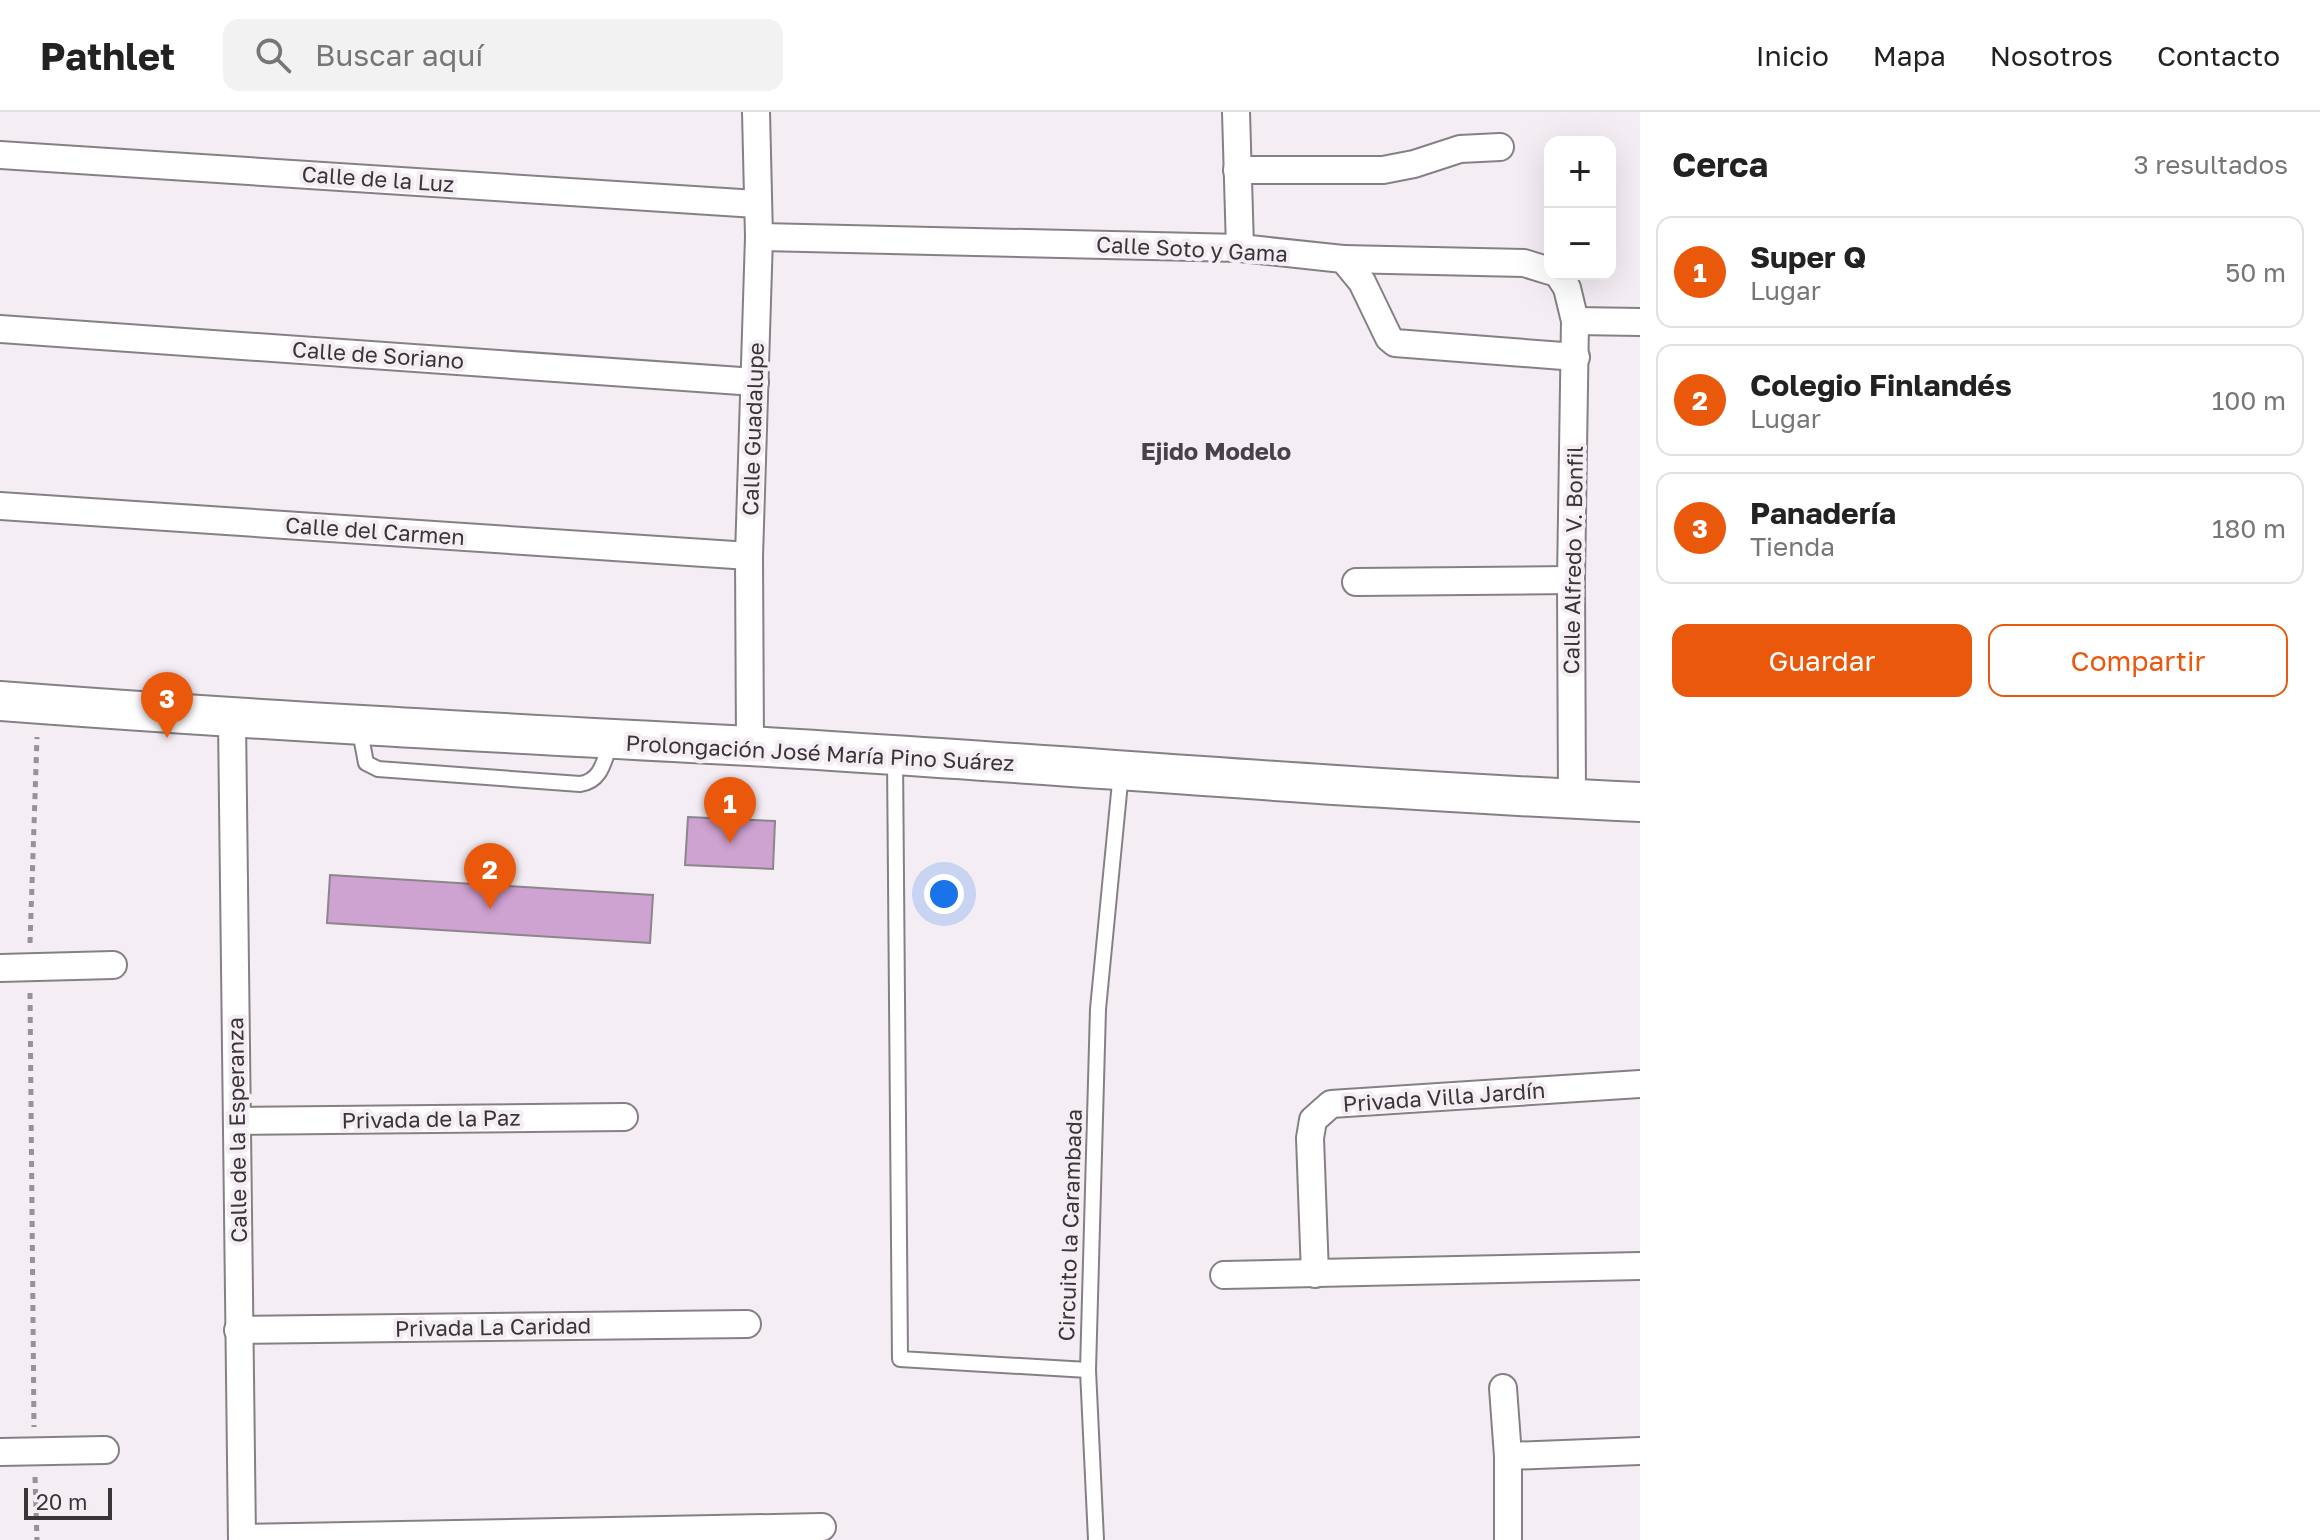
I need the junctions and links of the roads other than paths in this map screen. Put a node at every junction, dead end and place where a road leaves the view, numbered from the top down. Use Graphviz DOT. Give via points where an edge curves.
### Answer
graph roads {
  1 [pos="756,112"];
  2 [pos="1236,112"];
  3 [pos="1500,147"];
  4 [pos="0,155"];
  5 [pos="1237,170"];
  6 [pos="756,204"];
  7 [pos="759,237"];
  8 [pos="1240,248"];
  9 [pos="1343,259"];
  10 [pos="1544,269"];
  11 [pos="1562,280"];
  12 [pos="1575,321"];
  13 [pos="1640,322"];
  14 [pos="0,329"];
  15 [pos="1576,357"];
  16 [pos="755,382"];
  17 [pos="0,506"];
  18 [pos="749,556"];
  19 [pos="1571,580"];
  20 [pos="1356,582"];
  21 [pos="0,701"];
  22 [pos="232,720"];
  23 [pos="750,746"];
  24 [pos="895,758"];
  25 [pos="1121,772"];
  26 [pos="1572,799"];
  27 [pos="1640,802"];
  28 [pos="113,965"];
  29 [pos="0,968"];
  30 [pos="1640,1084"];
  31 [pos="624,1117"];
  32 [pos="237,1121"];
  33 [pos="1640,1266"];
  34 [pos="1315,1274"];
  35 [pos="1224,1275"];
  36 [pos="747,1324"];
  37 [pos="238,1330"];
  38 [pos="1088,1370"];
  39 [pos="1503,1388"];
  40 [pos="105,1450"];
  41 [pos="1640,1451"];
  42 [pos="0,1452"];
  43 [pos="1508,1456"];
  44 [pos="822,1527"];
  45 [pos="242,1539"];
  46 [pos="1096,1540"];
  47 [pos="1508,1540"];
  1 -- 6 [label="street, Calle Guadalupe"];
  2 -- 5 [label="street"];
  3 -- 5 [label="street" via="1460,149 1383,170"];
  4 -- 6 [label="street, Calle de la Luz"];
  5 -- 8 [label="street"];
  6 -- 7 [label="street, Calle Guadalupe"];
  7 -- 8 [label="street, Calle Soto y Gama"];
  7 -- 16 [label="street, Calle Guadalupe"];
  8 -- 9 [label="street, Calle Soto y Gama"];
  9 -- 10 [label="street, Calle Soto y Gama" via="1524,263"];
  9 -- 15 [label="street" via="1362,282 1395,343"];
  11 -- 12 [label="street, Calle Alfredo V. Bonfil"];
  12 -- 13 [label="street"];
  12 -- 15 [label="street, Calle Alfredo V. Bonfil"];
  14 -- 16 [label="street, Calle de Soriano"];
  15 -- 19 [label="street, Calle Alfredo V. Bonfil"];
  16 -- 18 [label="street, Calle Guadalupe"];
  17 -- 18 [label="street, Calle del Carmen"];
  18 -- 23 [label="street, Calle Guadalupe"];
  19 -- 20 [label="street"];
  19 -- 26 [label="street, Calle Alfredo V. Bonfil"];
  21 -- 22 [label="main road, Prolongación José María Pino Suárez"];
  22 -- 23 [label="main road, Prolongación José María Pino Suárez" via="358,722"];
  22 -- 32 [label="street, Calle de la Esperanza"];
  23 -- 24 [label="main road, Prolongación José María Pino Suárez"];
  24 -- 25 [label="main road, Prolongación José María Pino Suárez"];
  24 -- 38 [label="lane, Circuito la Carambada" via="900,1359"];
  25 -- 26 [label="main road, Prolongación José María Pino Suárez"];
  25 -- 38 [label="lane, Circuito la Carambada" via="1098,1009"];
  26 -- 27 [label="main road, Prolongación José María Pino Suárez"];
  28 -- 29 [label="street"];
  30 -- 34 [label="street, Privada Villa Jardín" via="1331,1104 1313,1120 1310,1138"];
  31 -- 32 [label="street, Privada de la Paz"];
  32 -- 37 [label="street, Calle de la Esperanza"];
  33 -- 34 [label="street"];
  34 -- 35 [label="street"];
  36 -- 37 [label="street, Privada La Caridad"];
  37 -- 45 [label="street, Calle de la Esperanza"];
  38 -- 46 [label="lane"];
  39 -- 43 [label="street"];
  40 -- 42 [label="street"];
  41 -- 43 [label="street"];
  43 -- 47 [label="street"];
  44 -- 45 [label="street"];
}
